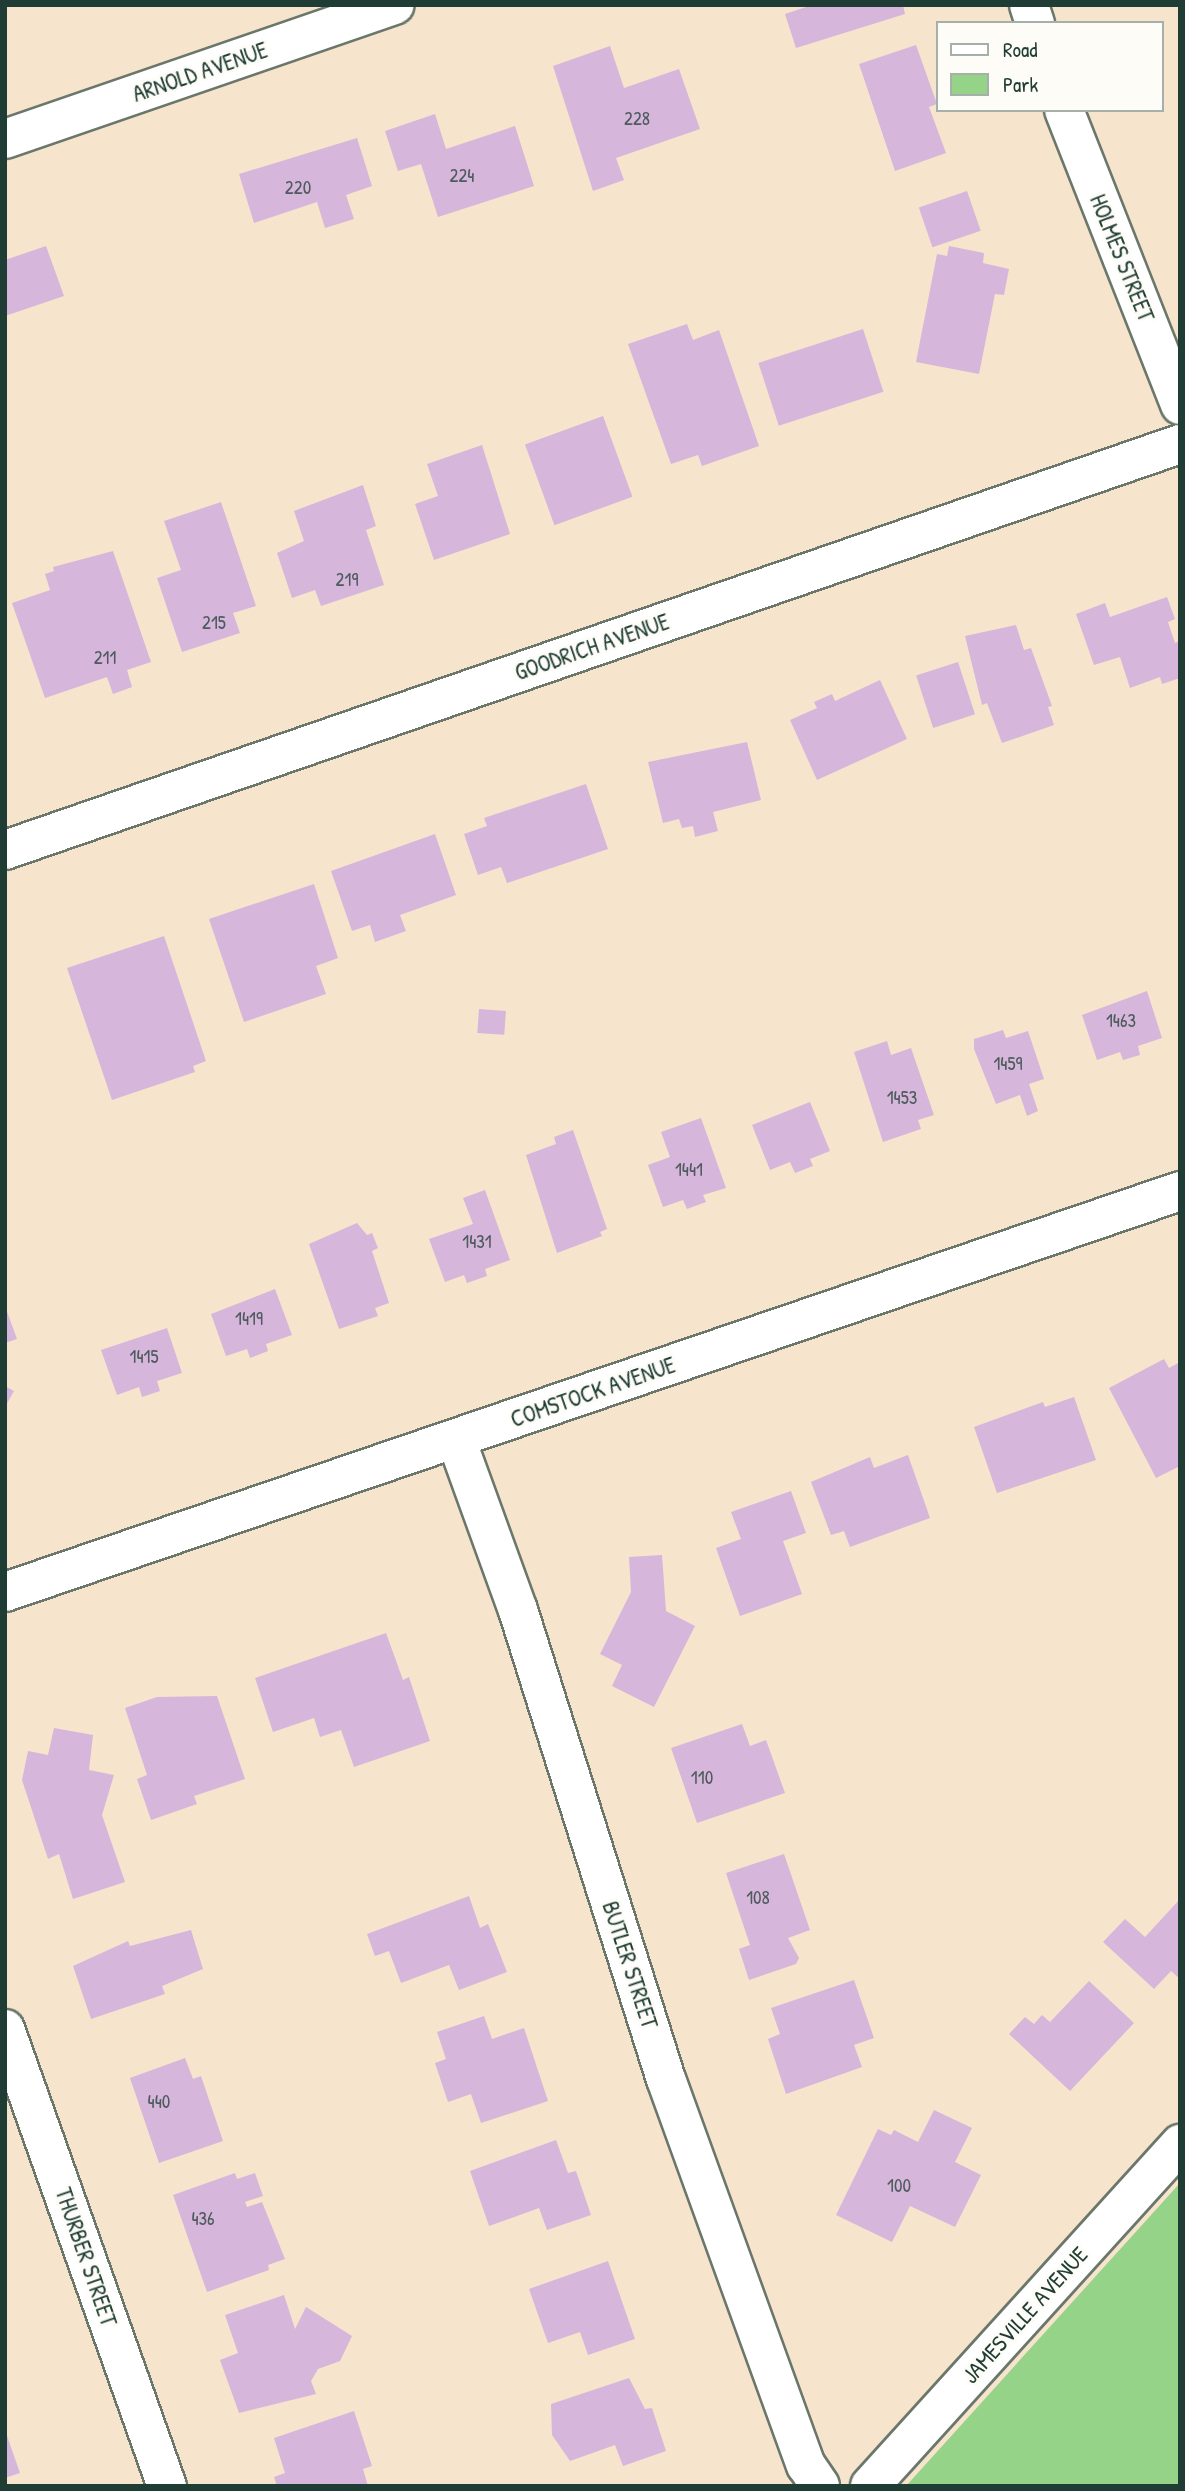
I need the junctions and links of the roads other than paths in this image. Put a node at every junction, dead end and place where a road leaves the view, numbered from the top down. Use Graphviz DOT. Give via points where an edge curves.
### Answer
graph roads {
  1 [pos="395,5"];
  2 [pos="1066,112"];
  3 [pos="5,139"];
  4 [pos="1180,405"];
  5 [pos="1180,444"];
  6 [pos="5,850"];
  7 [pos="1180,1191"];
  8 [pos="456,1439"];
  9 [pos="5,1592"];
  10 [pos="5,2029"];
  11 [pos="1180,2144"];
  12 [pos="167,2486"];
  13 [pos="820,2486"];
  14 [pos="870,2486"];
  1 -- 3 [label="street, ARNOLD AVENUE"];
  2 -- 4 [label="street, HOLMES STREET"];
  5 -- 6 [label="street, GOODRICH AVENUE"];
  7 -- 8 [label="street, COMSTOCK AVENUE"];
  8 -- 9 [label="street, COMSTOCK AVENUE"];
  8 -- 13 [label="street, BUTLER STREET" via="518,1610 666,2079 806,2465"];
  10 -- 12 [label="street, THURBER STREET"];
  11 -- 14 [label="street, JAMESVILLE AVENUE"];
}
